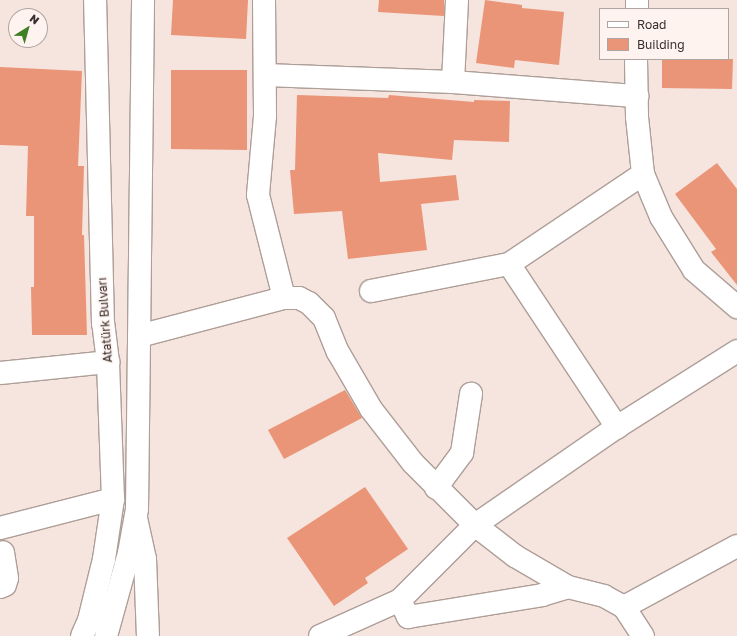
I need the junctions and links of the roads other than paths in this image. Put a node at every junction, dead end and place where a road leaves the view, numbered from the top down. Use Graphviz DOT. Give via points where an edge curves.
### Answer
graph roads {
  1 [pos="95,0"];
  2 [pos="144,0"];
  3 [pos="264,0"];
  4 [pos="457,0"];
  5 [pos="636,60"];
  6 [pos="265,74"];
  7 [pos="453,82"];
  8 [pos="637,96"];
  9 [pos="643,174"];
  10 [pos="509,264"];
  11 [pos="371,291"];
  12 [pos="284,298"];
  13 [pos="737,307"];
  14 [pos="139,336"];
  15 [pos="737,351"];
  16 [pos="108,362"];
  17 [pos="0,373"];
  18 [pos="471,394"];
  19 [pos="617,427"];
  20 [pos="436,488"];
  21 [pos="113,499"];
  22 [pos="136,518"];
  23 [pos="475,525"];
  24 [pos="0,528"];
  25 [pos="737,546"];
  26 [pos="3,552"];
  27 [pos="0,587"];
  28 [pos="568,588"];
  29 [pos="624,607"];
  30 [pos="405,618"];
  31 [pos="82,636"];
  32 [pos="106,636"];
  33 [pos="148,636"];
  34 [pos="320,636"];
  35 [pos="643,636"];
  1 -- 16 [label="street, Atatürk Bulvarı" via="103,324"];
  2 -- 14 [label="street"];
  3 -- 6 [label="street"];
  4 -- 7 [label="street"];
  5 -- 8 [label="street"];
  6 -- 7 [label="street"];
  6 -- 12 [label="street" via="265,116 258,195"];
  7 -- 8 [label="street"];
  8 -- 9 [label="street"];
  9 -- 10 [label="street"];
  9 -- 13 [label="street" via="661,217 694,270"];
  10 -- 11 [label="street"];
  10 -- 19 [label="street"];
  12 -- 14 [label="street"];
  12 -- 20 [label="street" via="299,298 309,303 324,318 338,352 371,409"];
  14 -- 22 [label="street"];
  15 -- 19 [label="street"];
  16 -- 17 [label="street"];
  16 -- 21 [label="street, Atatürk Bulvarı"];
  18 -- 20 [label="street" via="462,453"];
  19 -- 23 [label="street"];
  20 -- 23 [label="street"];
  21 -- 24 [label="street"];
  21 -- 31 [label="street, Atatürk Bulvarı" via="104,559 89,620"];
  22 -- 32 [label="street"];
  22 -- 33 [label="street" via="145,559"];
  23 -- 28 [label="street" via="515,556"];
  23 -- 30 [label="street"];
  25 -- 29 [label="street"];
  26 -- 27 [label="street" via="7,578 6,585"];
  28 -- 29 [label="street" via="604,596"];
  28 -- 30 [label="street" via="542,595"];
  29 -- 35 [label="street"];
  30 -- 34 [label="street"];
}
